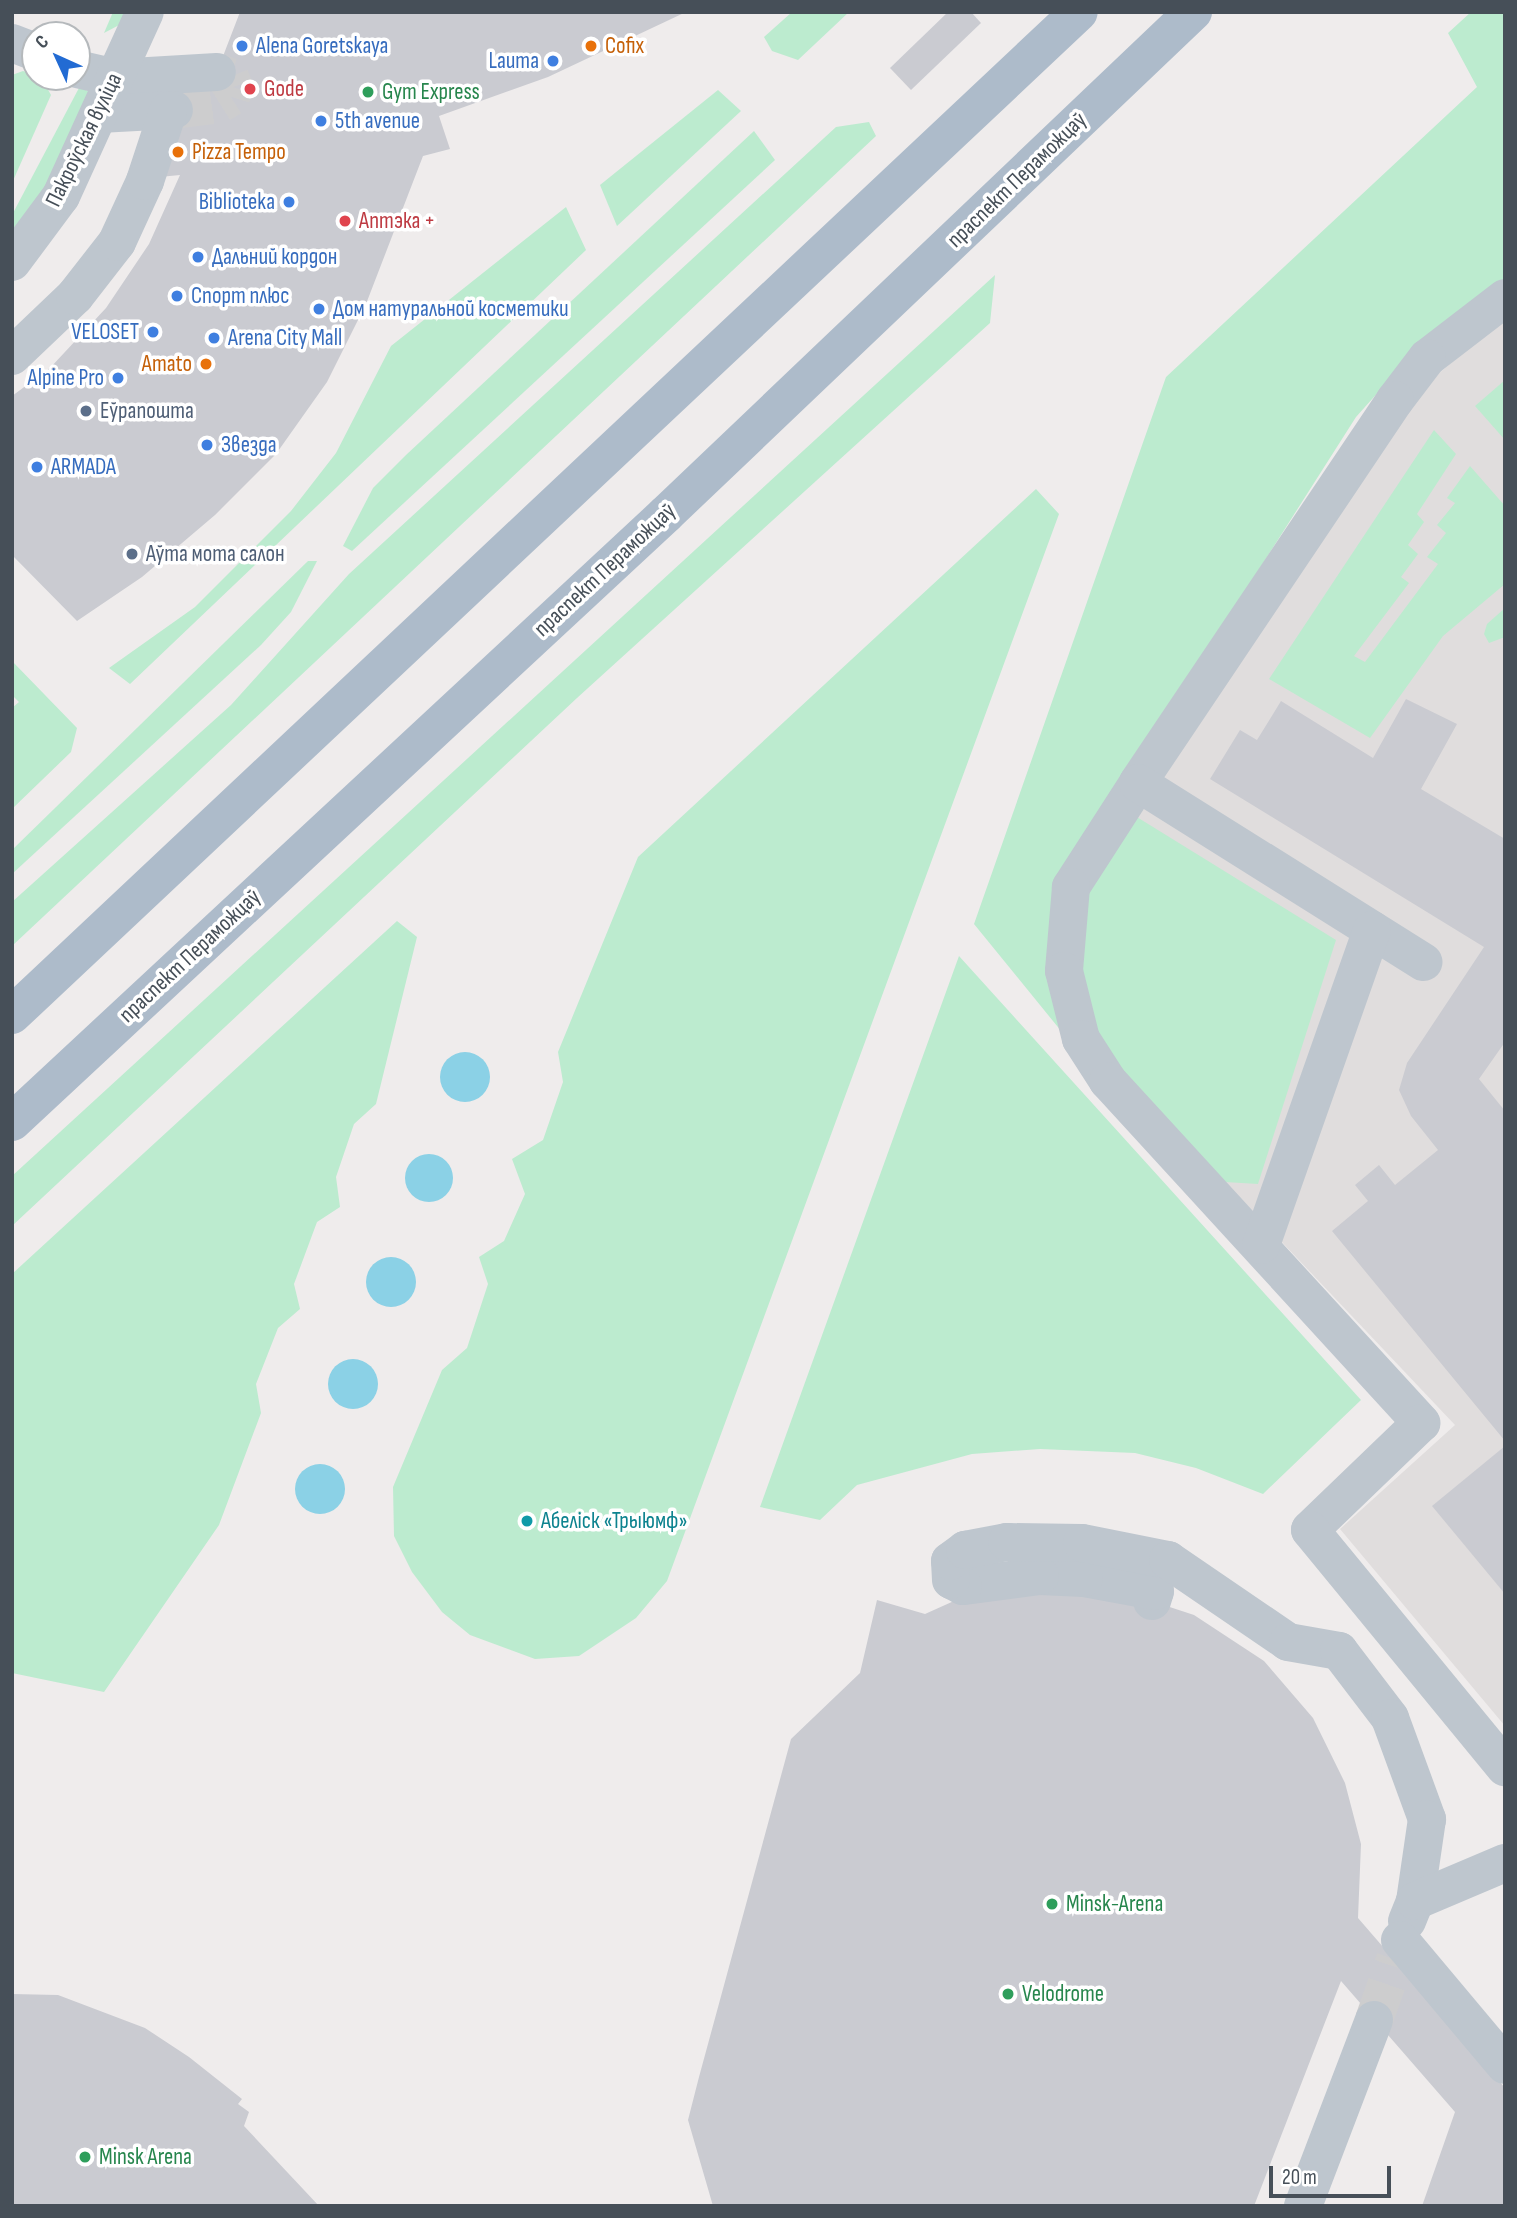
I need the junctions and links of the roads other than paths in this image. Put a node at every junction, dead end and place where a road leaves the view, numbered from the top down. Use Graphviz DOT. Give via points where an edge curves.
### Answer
graph roads {
  1 [pos="145,12"];
  2 [pos="1079,12"];
  3 [pos="1193,12"];
  4 [pos="91,72"];
  5 [pos="217,72"];
  6 [pos="115,78"];
  7 [pos="100,114"];
  8 [pos="12,262"];
  9 [pos="1505,298"];
  10 [pos="12,356"];
  11 [pos="1138,783"];
  12 [pos="1372,930"];
  13 [pos="1423,962"];
  14 [pos="12,1015"];
  15 [pos="12,1122"];
  16 [pos="1261,1245"];
  17 [pos="1152,1601"];
  18 [pos="1505,1766"];
  19 [pos="1505,1863"];
  20 [pos="1415,1901"];
  21 [pos="1374,2020"];
  22 [pos="1505,2065"];
  23 [pos="1303,2206"];
  1 -- 6 [label="street, Пакроўская вуліца"];
  2 -- 14 [label="main road"];
  3 -- 15 [label="main road, праспект Пераможцаў" via="666,514"];
  4 -- 6 [label="street"];
  5 -- 6 [label="street"];
  6 -- 7 [label="street, Пакроўская вуліца"];
  7 -- 8 [label="street, Пакроўская вуліца" via="61,196"];
  7 -- 10 [label="street" via="171,110 117,242 75,296"];
  9 -- 11 [label="street" via="1427,358 1395,400"];
  11 -- 12 [label="street"];
  11 -- 16 [label="street" via="1071,887 1064,971 1081,1040 1108,1081"];
  12 -- 13 [label="street"];
  12 -- 16 [label="street"];
  16 -- 18 [label="street" via="1421,1423 1310,1530"];
  17 -- 20 [label="street" via="1155,1591 1084,1578 1040,1576 963,1586 951,1580 950,1561 965,1550 1007,1542 1082,1543 1168,1560 1288,1643 1339,1651 1390,1718 1427,1819"];
  19 -- 20 [label="street"];
  20 -- 22 [label="street" via="1398,1950"];
  21 -- 23 [label="street"];
}
